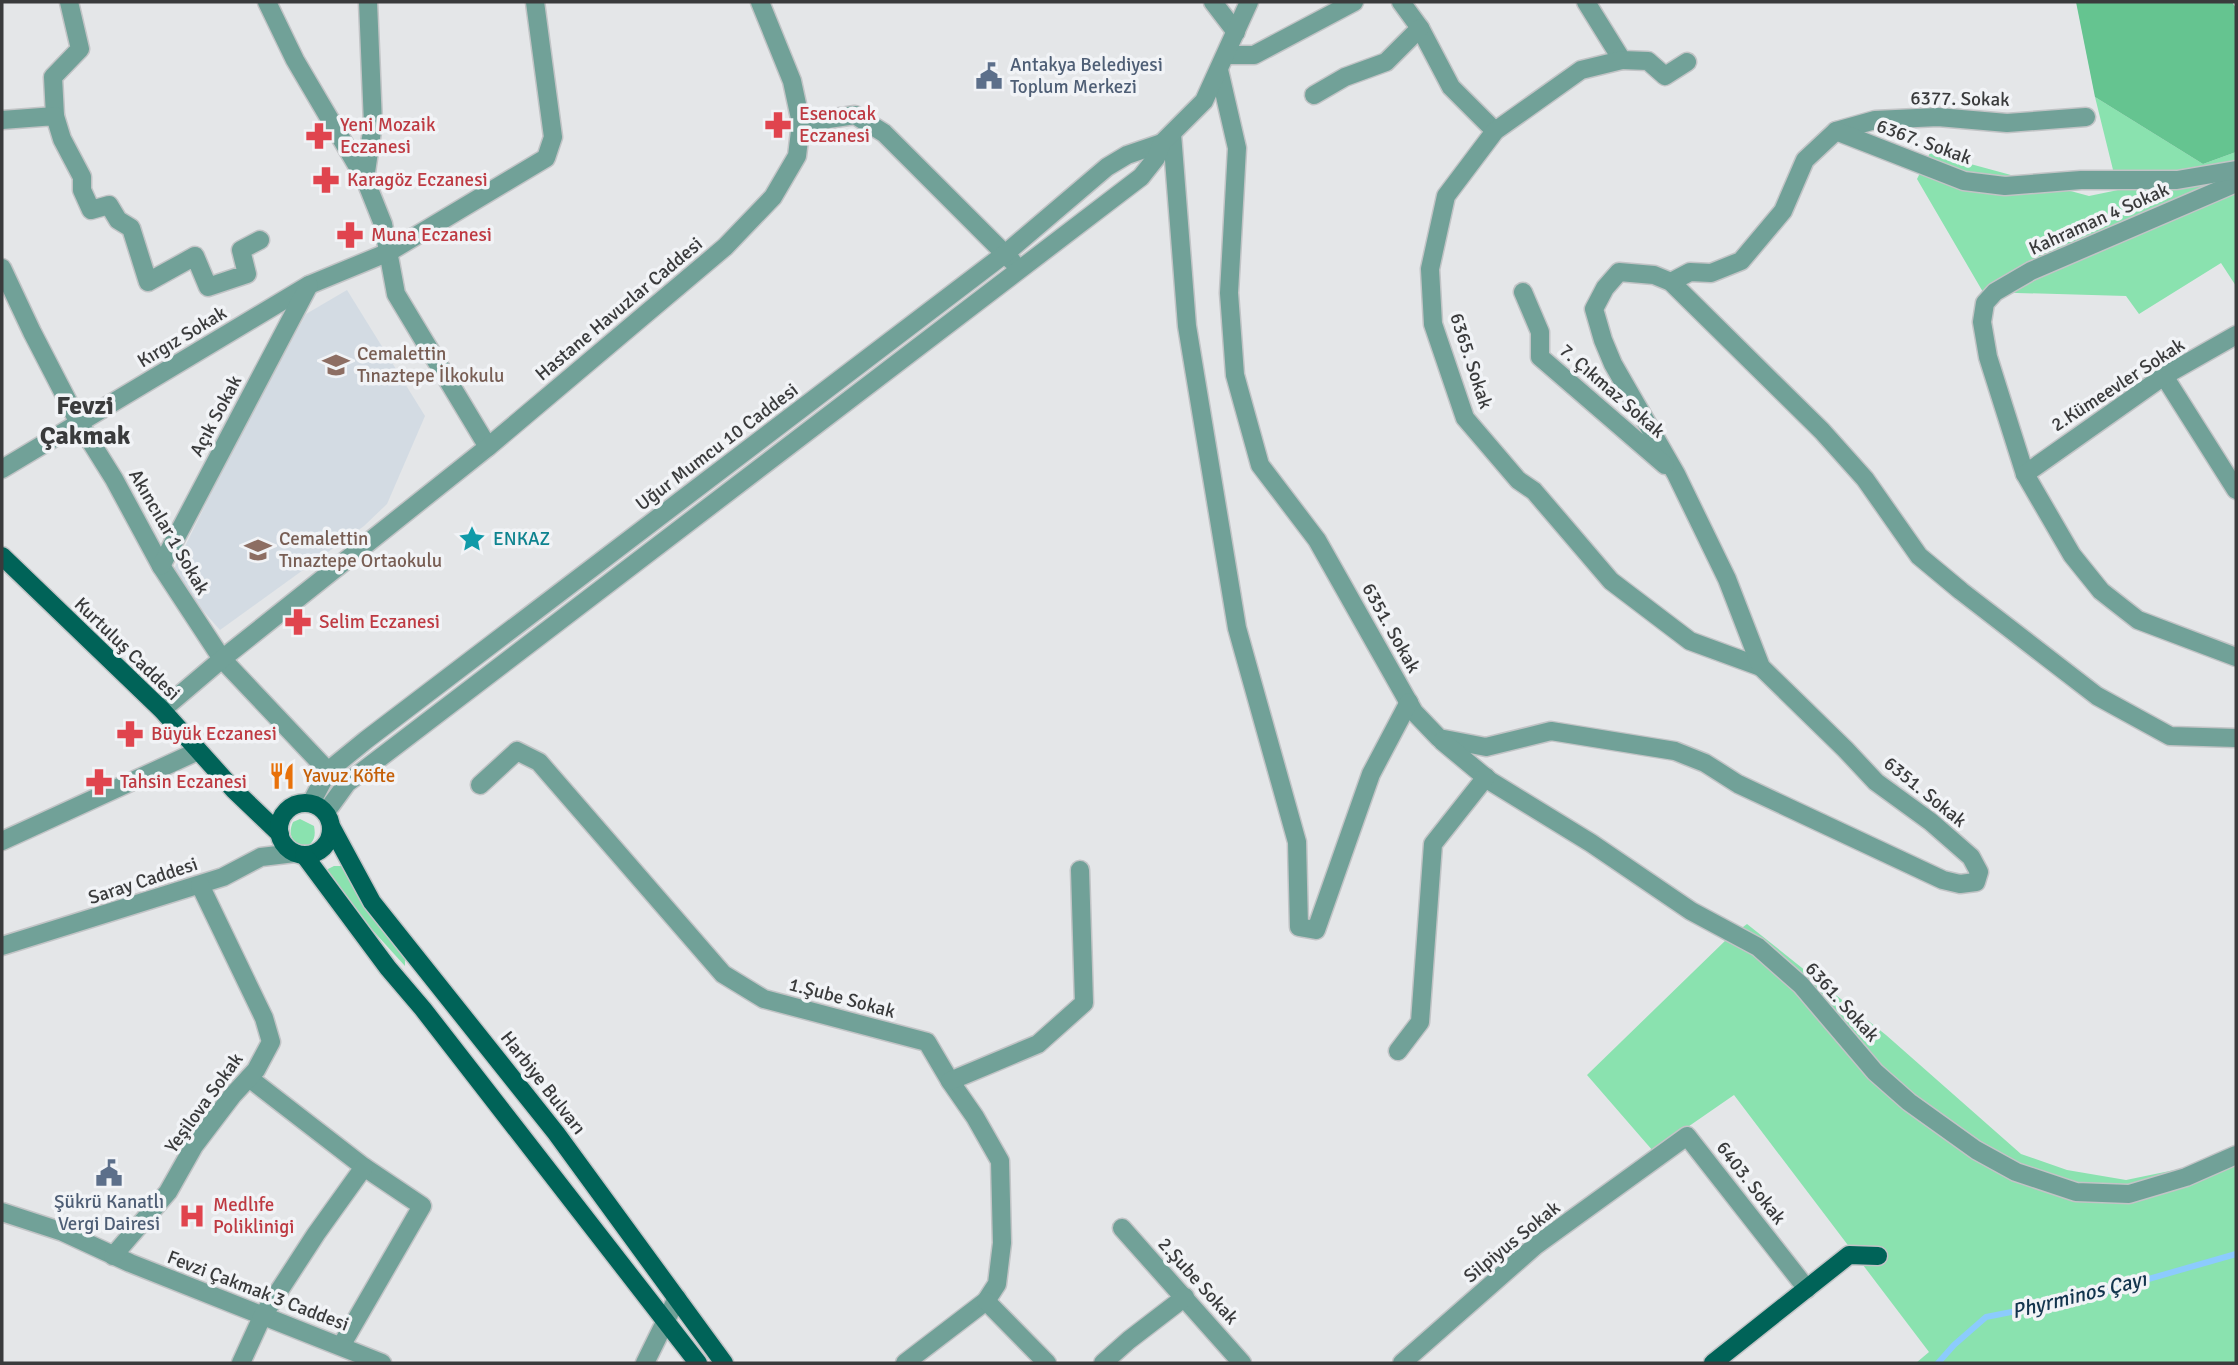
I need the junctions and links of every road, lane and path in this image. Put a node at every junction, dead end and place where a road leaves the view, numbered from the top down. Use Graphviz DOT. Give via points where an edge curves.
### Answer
graph roads {
  1 [pos="69,2"];
  2 [pos="267,2"];
  3 [pos="368,2"];
  4 [pos="760,2"];
  5 [pos="1213,2"];
  6 [pos="1249,2"];
  7 [pos="1354,2"];
  8 [pos="1401,2"];
  9 [pos="1586,2"];
  10 [pos="539,3"];
  11 [pos="1420,28"];
  12 [pos="1236,32"];
  13 [pos="1622,60"];
  14 [pos="1686,62"];
  15 [pos="1222,63"];
  16 [pos="1314,95"];
  17 [pos="55,116"];
  18 [pos="2086,117"];
  19 [pos="2,120"];
  20 [pos="802,123"];
  21 [pos="1495,131"];
  22 [pos="1836,131"];
  23 [pos="1167,139"];
  24 [pos="2236,170"];
  25 [pos="365,179"];
  26 [pos="2236,183"];
  27 [pos="260,240"];
  28 [pos="389,252"];
  29 [pos="1006,253"];
  30 [pos="2,268"];
  31 [pos="1018,270"];
  32 [pos="1671,282"];
  33 [pos="309,285"];
  34 [pos="1523,292"];
  35 [pos="2236,335"];
  36 [pos="2164,376"];
  37 [pos="79,423"];
  38 [pos="488,447"];
  39 [pos="2,469"];
  40 [pos="1676,474"];
  41 [pos="2025,474"];
  42 [pos="2236,490"];
  43 [pos="2,556"];
  44 [pos="161,566"];
  45 [pos="2236,657"];
  46 [pos="222,659"];
  47 [pos="1761,667"];
  48 [pos="1409,702"];
  49 [pos="162,710"];
  50 [pos="1439,738"];
  51 [pos="2236,738"];
  52 [pos="198,751"];
  53 [pos="328,772"];
  54 [pos="1486,777"];
  55 [pos="347,783"];
  56 [pos="480,785"];
  57 [pos="323,814"];
  58 [pos="280,834"];
  59 [pos="2,841"];
  60 [pos="300,854"];
  61 [pos="1080,870"];
  62 [pos="200,885"];
  63 [pos="2,947"];
  64 [pos="1398,1051"];
  65 [pos="249,1078"];
  66 [pos="950,1081"];
  67 [pos="2236,1155"];
  68 [pos="1654,1161"];
  69 [pos="364,1167"];
  70 [pos="2,1212"];
  71 [pos="1122,1228"];
  72 [pos="113,1256"];
  73 [pos="1878,1256"];
  74 [pos="1807,1289"];
  75 [pos="1185,1297"];
  76 [pos="677,1298"];
  77 [pos="986,1301"];
  78 [pos="262,1317"];
  79 [pos="665,1321"];
  80 [pos="341,1346"];
  81 [pos="242,1363"];
  82 [pos="382,1363"];
  83 [pos="645,1363"];
  84 [pos="698,1363"];
  85 [pos="724,1363"];
  86 [pos="905,1363"];
  87 [pos="1047,1363"];
  88 [pos="1103,1363"];
  89 [pos="1242,1363"];
  90 [pos="1402,1363"];
  91 [pos="1713,1363"];
  1 -- 17 [label="street" via="80,49 53,76"];
  2 -- 25 [label="street" via="295,60"];
  3 -- 25 [label="street" via="373,124"];
  4 -- 20 [label="street, Hastane Havuzlar Caddesi" via="792,81"];
  5 -- 12 [label="street"];
  6 -- 12 [label="street, Uğur Mumcu 10 Caddesi"];
  7 -- 15 [label="street" via="1254,55"];
  8 -- 11 [label="street"];
  9 -- 13 [label="street"];
  10 -- 28 [label="street, Kırgız Sokak" via="553,137 546,158"];
  11 -- 16 [label="street" via="1386,62"];
  11 -- 21 [label="street" via="1451,87"];
  12 -- 15 [label="street, Uğur Mumcu 10 Caddesi"];
  13 -- 14 [label="street" via="1648,61 1665,76"];
  13 -- 21 [label="street, 6365. Sokak" via="1581,70"];
  15 -- 23 [label="street, Uğur Mumcu 10 Caddesi" via="1204,101"];
  15 -- 48 [label="street, 6351. Sokak" via="1237,148 1229,293 1235,375 1260,465 1317,540"];
  17 -- 19 [label="street"];
  17 -- 27 [label="street" via="92,210 109,205 118,220 131,228 148,282 195,256 208,287 247,275 241,250"];
  18 -- 22 [label="street, 6377. Sokak" via="2007,123 1938,117 1875,120"];
  20 -- 29 [label="street" via="855,115 884,133"];
  20 -- 38 [label="street, Hastane Havuzlar Caddesi" via="797,156 773,197 725,247"];
  21 -- 47 [label="street, 6365. Sokak" via="1446,197 1430,269 1433,324 1465,418 1611,581 1690,641"];
  22 -- 24 [label="street, 6367. Sokak" via="1964,181 2005,186 2177,180"];
  22 -- 32 [label="street" via="1805,160 1783,211 1741,261 1711,272 1689,272"];
  23 -- 29 [label="street, Uğur Mumcu 10 Caddesi" via="1107,167"];
  23 -- 31 [label="street, Uğur Mumcu 10 Caddesi" via="1141,177"];
  23 -- 48 [label="street" via="1186,326 1237,628 1297,842 1299,927 1315,930 1371,774"];
  25 -- 28 [label="street"];
  26 -- 41 [label="street, Kahraman 4 Sokak" via="2031,271 1985,303 1982,322 1988,357"];
  28 -- 33 [label="street, Kırgız Sokak"];
  28 -- 38 [label="street" via="396,294"];
  29 -- 31 [label="street"];
  29 -- 53 [label="street, Uğur Mumcu 10 Caddesi"];
  30 -- 37 [label="street, Akıncılar 1 Sokak"];
  31 -- 55 [label="street, Uğur Mumcu 10 Caddesi"];
  32 -- 40 [label="street, 6351. Sokak" via="1654,275 1619,272 1594,309 1613,364"];
  32 -- 51 [label="street" via="1822,431 1865,479 1919,556 1961,591 2097,696 2170,736"];
  33 -- 37 [label="street, Kırgız Sokak"];
  33 -- 44 [label="street, Açık Sokak"];
  34 -- 40 [label="street, 7. Çıkmaz Sokak" via="1540,332 1540,357"];
  35 -- 36 [label="street, 2.Kümeevler Sokak"];
  36 -- 41 [label="street, 2.Kümeevler Sokak"];
  36 -- 42 [label="street"];
  37 -- 39 [label="street, Kırgız Sokak"];
  37 -- 44 [label="street, Akıncılar 1 Sokak"];
  38 -- 46 [label="street, Hastane Havuzlar Caddesi"];
  40 -- 47 [label="street, 6351. Sokak" via="1727,579"];
  41 -- 45 [label="street" via="2072,555 2101,591 2138,620"];
  43 -- 49 [label="main road, Kurtuluş Caddesi"];
  44 -- 46 [label="street, Akıncılar 1 Sokak"];
  46 -- 49 [label="street, Hastane Havuzlar Caddesi"];
  46 -- 53 [label="street, Akıncılar 1 Sokak"];
  47 -- 50 [label="street, 6351. Sokak" via="1876,782 1971,857 1979,872 1976,882 1943,880 1675,751 1551,731 1486,747"];
  48 -- 50 [label="street, 6351. Sokak"];
  49 -- 52 [label="main road, Kurtuluş Caddesi"];
  50 -- 54 [label="street, 6361. Sokak"];
  52 -- 58 [label="main road, Kurtuluş Caddesi"];
  52 -- 59 [label="street"];
  53 -- 55 [label="street, Akıncılar 1 Sokak"];
  53 -- 57 [label="street, Uğur Mumcu 10 Caddesi"];
  54 -- 64 [label="street" via="1433,844 1420,1023"];
  54 -- 67 [label="street, 6361. Sokak" via="1691,911 1758,947 1801,985 1875,1072 1909,1102 2016,1172 2076,1192 2129,1195"];
  55 -- 57 [label="street, Uğur Mumcu 10 Caddesi"];
  56 -- 66 [label="street, 1.Şube Sokak" via="517,751 539,762 723,974 764,999 928,1042"];
  57 -- 58 [label="main road, Uğur Mumcu 10 Caddesi" via="303,802 287,810"];
  57 -- 60 [label="main road, Uğur Mumcu 10 Caddesi" via="331,837 327,845"];
  57 -- 76 [label="main road, Harbiye Bulvarı" via="372,902 556,1133"];
  58 -- 60 [label="main road" via="282,842"];
  60 -- 62 [label="street, Saray Caddesi" via="261,857"];
  60 -- 79 [label="main road"];
  61 -- 66 [label="street" via="1084,1003 1038,1044"];
  62 -- 63 [label="street, Saray Caddesi"];
  62 -- 65 [label="street, Yeşilova Sokak" via="264,1018 271,1042"];
  65 -- 69 [label="street"];
  65 -- 72 [label="street, Yeşilova Sokak" via="194,1146 168,1192"];
  66 -- 77 [label="street, 1.Şube Sokak" via="1000,1161 1002,1243 997,1284"];
  68 -- 74 [label="street, 6403. Sokak" via="1687,1136"];
  68 -- 90 [label="street, Silpiyus Sokak" via="1535,1246"];
  69 -- 78 [label="street"];
  69 -- 80 [label="street" via="422,1206"];
  70 -- 72 [label="street, Fevzi Çakmak 3 Caddesi" via="63,1232"];
  71 -- 75 [label="street, 2.Şube Sokak"];
  72 -- 78 [label="street, Fevzi Çakmak 3 Caddesi"];
  73 -- 74 [label="main road" via="1850,1255"];
  74 -- 91 [label="main road"];
  75 -- 88 [label="street"];
  75 -- 89 [label="street, 2.Şube Sokak"];
  76 -- 79 [label="street"];
  76 -- 85 [label="main road, Harbiye Bulvarı"];
  77 -- 86 [label="street"];
  77 -- 87 [label="street"];
  78 -- 80 [label="street, Fevzi Çakmak 3 Caddesi"];
  78 -- 81 [label="street"];
  79 -- 83 [label="street"];
  79 -- 84 [label="main road"];
  80 -- 82 [label="street, Fevzi Çakmak 3 Caddesi"];
}
